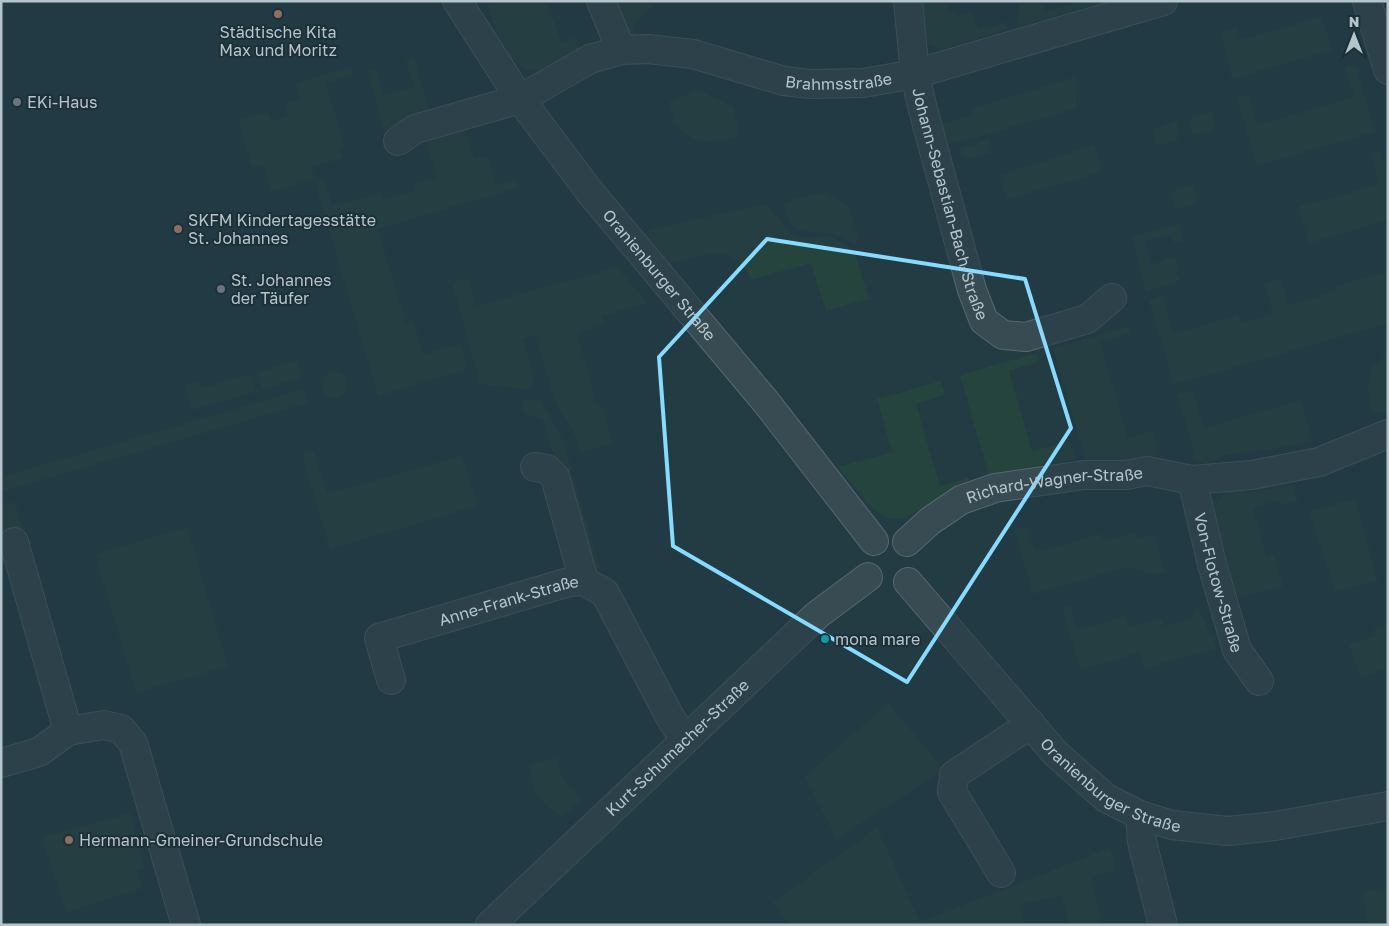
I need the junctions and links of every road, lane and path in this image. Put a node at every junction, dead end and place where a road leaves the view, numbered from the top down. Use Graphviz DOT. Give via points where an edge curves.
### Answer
graph roads {
  1 [pos="457,1"];
  2 [pos="601,1"];
  3 [pos="908,1"];
  4 [pos="1163,1"];
  5 [pos="1367,1"];
  6 [pos="621,50"];
  7 [pos="1388,70"];
  8 [pos="915,74"];
  9 [pos="520,100"];
  10 [pos="398,141"];
  11 [pos="1112,298"];
  12 [pos="1388,434"];
  13 [pos="535,467"];
  14 [pos="1192,480"];
  15 [pos="874,541"];
  16 [pos="14,542"];
  17 [pos="907,542"];
  18 [pos="868,577"];
  19 [pos="584,581"];
  20 [pos="908,582"];
  21 [pos="391,680"];
  22 [pos="1259,681"];
  23 [pos="1031,724"];
  24 [pos="68,731"];
  25 [pos="685,740"];
  26 [pos="1,763"];
  27 [pos="1388,806"];
  28 [pos="1140,815"];
  29 [pos="1001,873"];
  30 [pos="186,925"];
  31 [pos="490,925"];
  32 [pos="1163,925"];
  1 -- 9 [label="street, Oranienburger Straße"];
  2 -- 6 [label="street"];
  3 -- 8 [label="street, Johann-Sebastian-Bach-Straße"];
  4 -- 8 [label="street, Brahmsstraße"];
  5 -- 7 [label="street"];
  6 -- 8 [label="street, Brahmsstraße" via="693,54 760,76 810,84 863,83"];
  6 -- 9 [label="street, Brahmsstraße" via="590,60"];
  8 -- 11 [label="street, Johann-Sebastian-Bach-Straße" via="972,290 984,321 1004,335 1026,337 1087,319"];
  9 -- 10 [label="street, Brahmsstraße" via="415,129"];
  9 -- 15 [label="street, Oranienburger Straße" via="611,220 766,402"];
  12 -- 14 [label="street, Richard-Wagner-Straße" via="1319,462 1252,475"];
  13 -- 19 [label="street" via="547,468 555,477"];
  14 -- 17 [label="street, Richard-Wagner-Straße" via="1147,471 1126,475 1084,475 995,488 961,500"];
  14 -- 22 [label="street, Von-Flotow-Straße" via="1212,564 1238,650"];
  15 -- 17 [label="street" via="887,536"];
  15 -- 18 [label="street" via="864,558"];
  16 -- 24 [label="street"];
  17 -- 20 [label="street" via="916,562"];
  18 -- 20 [label="street" via="882,588"];
  18 -- 25 [label="street, Kurt-Schumacher-Straße" via="818,615"];
  19 -- 21 [label="street, Anne-Frank-Straße" via="569,582 379,638"];
  19 -- 25 [label="street, Anne-Frank-Straße" via="605,593"];
  20 -- 23 [label="street, Oranienburger Straße"];
  23 -- 28 [label="street, Oranienburger Straße" via="1081,779 1106,798"];
  23 -- 29 [label="street" via="954,775 952,792"];
  24 -- 26 [label="street" via="39,752"];
  24 -- 30 [label="street" via="104,725 121,729 133,743"];
  25 -- 31 [label="street, Kurt-Schumacher-Straße"];
  27 -- 28 [label="street, Oranienburger Straße" via="1228,831 1172,825"];
  28 -- 32 [label="street" via="1142,842"];
}
